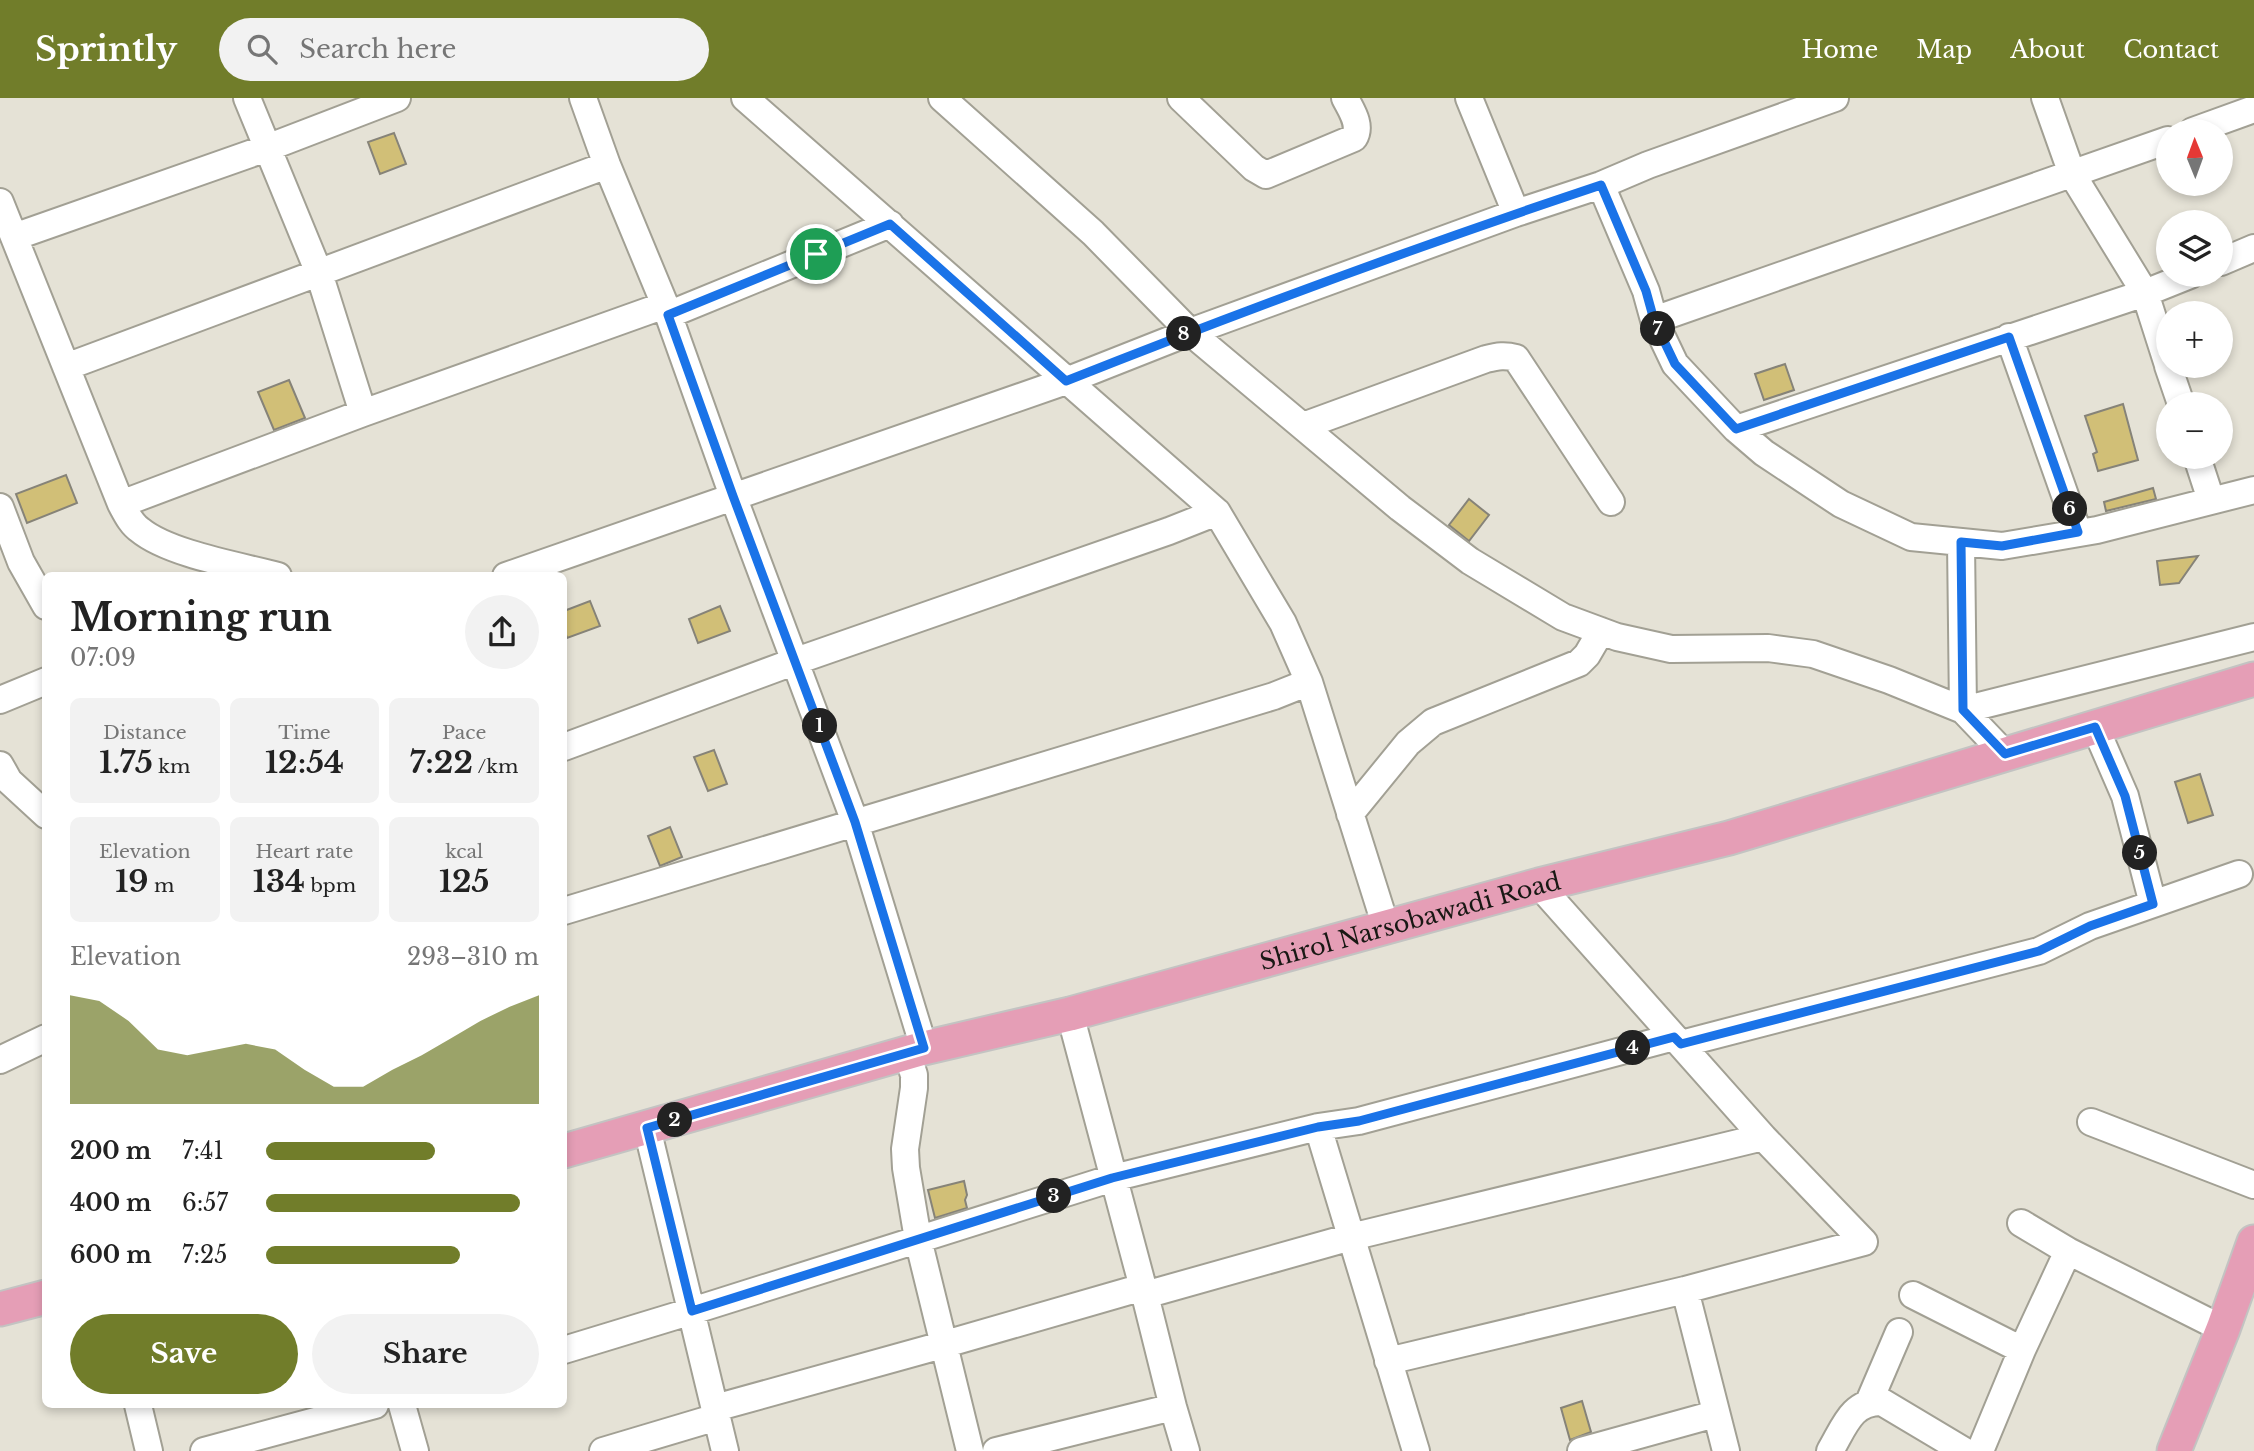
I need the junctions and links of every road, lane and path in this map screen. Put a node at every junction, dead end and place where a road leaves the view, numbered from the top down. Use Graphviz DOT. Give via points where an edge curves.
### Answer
graph roads {
  1 [pos="247,98"];
  2 [pos="397,98"];
  3 [pos="583,98"];
  4 [pos="745,98"];
  5 [pos="942,98"];
  6 [pos="1181,98"];
  7 [pos="1345,98"];
  8 [pos="1469,98"];
  9 [pos="1835,98"];
  10 [pos="2045,98"];
  11 [pos="2254,109"];
  12 [pos="2226,119"];
  13 [pos="2156,144"];
  14 [pos="267,148"];
  15 [pos="607,165"];
  16 [pos="2072,174"];
  17 [pos="1601,185"];
  18 [pos="0,202"];
  19 [pos="1516,213"];
  20 [pos="890,224"];
  21 [pos="14,237"];
  22 [pos="2254,248"];
  23 [pos="2233,257"];
  24 [pos="319,273"];
  25 [pos="2160,287"];
  26 [pos="2145,293"];
  27 [pos="667,310"];
  28 [pos="1654,320"];
  29 [pos="2156,327"];
  30 [pos="1190,332"];
  31 [pos="2009,337"];
  32 [pos="66,367"];
  33 [pos="1066,381"];
  34 [pos="363,413"];
  35 [pos="1303,426"];
  36 [pos="1736,429"];
  37 [pos="2201,469"];
  38 [pos="2254,490"];
  39 [pos="733,496"];
  40 [pos="2211,500"];
  41 [pos="1611,502"];
  42 [pos="121,504"];
  43 [pos="0,508"];
  44 [pos="1217,512"];
  45 [pos="2078,532"];
  46 [pos="1961,542"];
  47 [pos="11,565"];
  48 [pos="262,572"];
  49 [pos="517,572"];
  50 [pos="42,601"];
  51 [pos="1601,631"];
  52 [pos="2254,637"];
  53 [pos="796,661"];
  54 [pos="2254,679"];
  55 [pos="1309,682"];
  56 [pos="42,683"];
  57 [pos="0,700"];
  58 [pos="1963,710"];
  59 [pos="2095,727"];
  60 [pos="567,746"];
  61 [pos="2005,754"];
  62 [pos="0,765"];
  63 [pos="42,811"];
  64 [pos="1350,814"];
  65 [pos="855,822"];
  66 [pos="2239,874"];
  67 [pos="1539,885"];
  68 [pos="2153,904"];
  69 [pos="567,910"];
  70 [pos="1386,927"];
  71 [pos="1070,1014"];
  72 [pos="42,1040"];
  73 [pos="1677,1040"];
  74 [pos="916,1051"];
  75 [pos="0,1060"];
  76 [pos="2091,1122"];
  77 [pos="1318,1127"];
  78 [pos="647,1128"];
  79 [pos="1763,1137"];
  80 [pos="567,1150"];
  81 [pos="1112,1178"];
  82 [pos="2254,1185"];
  83 [pos="2021,1223"];
  84 [pos="1351,1237"];
  85 [pos="918,1240"];
  86 [pos="2254,1242"];
  87 [pos="2068,1251"];
  88 [pos="1685,1290"];
  89 [pos="1144,1291"];
  90 [pos="1913,1295"];
  91 [pos="42,1298"];
  92 [pos="0,1309"];
  93 [pos="692,1311"];
  94 [pos="2223,1329"];
  95 [pos="1899,1332"];
  96 [pos="945,1344"];
  97 [pos="567,1349"];
  98 [pos="2022,1350"];
  99 [pos="1388,1361"];
  100 [pos="1869,1402"];
  101 [pos="1173,1407"];
  102 [pos="139,1408"];
  103 [pos="364,1408"];
  104 [pos="403,1408"];
  105 [pos="716,1412"];
  106 [pos="1715,1414"];
  107 [pos="149,1451"];
  108 [pos="204,1451"];
  109 [pos="415,1451"];
  110 [pos="603,1451"];
  111 [pos="725,1451"];
  112 [pos="970,1451"];
  113 [pos="996,1451"];
  114 [pos="1186,1451"];
  115 [pos="1416,1451"];
  116 [pos="1581,1451"];
  117 [pos="1726,1451"];
  118 [pos="1830,1451"];
  119 [pos="1964,1451"];
  120 [pos="1980,1451"];
  121 [pos="2174,1451"];
  1 -- 14 [label="street"];
  2 -- 14 [label="street"];
  3 -- 15 [label="street"];
  4 -- 20 [label="street"];
  5 -- 30 [label="street" via="1094,233"];
  6 -- 7 [label="street" via="1266,175 1354,138 1357,126"];
  8 -- 19 [label="street"];
  9 -- 17 [label="street"];
  10 -- 16 [label="street"];
  11 -- 12 [label="street"];
  13 -- 16 [label="street"];
  14 -- 21 [label="street"];
  14 -- 24 [label="street"];
  15 -- 24 [label="street"];
  15 -- 27 [label="street"];
  16 -- 26 [label="street"];
  16 -- 28 [label="street"];
  17 -- 19 [label="street"];
  17 -- 28 [label="street"];
  18 -- 21 [label="street"];
  19 -- 30 [label="street"];
  20 -- 27 [label="street"];
  20 -- 33 [label="street"];
  21 -- 32 [label="street"];
  22 -- 23 [label="street"];
  24 -- 32 [label="street"];
  24 -- 34 [label="street"];
  25 -- 26 [label="street"];
  26 -- 29 [label="street"];
  26 -- 31 [label="street"];
  27 -- 34 [label="street"];
  27 -- 39 [label="street"];
  28 -- 36 [label="street" via="1675,364"];
  30 -- 33 [label="street"];
  30 -- 35 [label="street"];
  31 -- 36 [label="street"];
  31 -- 45 [label="street"];
  32 -- 42 [label="street"];
  33 -- 39 [label="street"];
  33 -- 44 [label="street"];
  34 -- 42 [label="street"];
  35 -- 41 [label="street" via="1486,359 1508,356 1516,358"];
  35 -- 51 [label="street" via="1470,561 1563,617"];
  36 -- 46 [label="street" via="1841,505 1911,537"];
  37 -- 40 [label="street"];
  38 -- 40 [label="street"];
  39 -- 49 [label="street"];
  39 -- 53 [label="street"];
  40 -- 45 [label="street"];
  42 -- 48 [label="street" via="140,530 158,540 188,553"];
  43 -- 47 [label="street"];
  44 -- 53 [label="street"];
  44 -- 55 [label="street" via="1283,623"];
  45 -- 46 [label="street" via="2002,546"];
  46 -- 58 [label="street"];
  47 -- 50 [label="street"];
  51 -- 58 [label="street" via="1671,649 1768,648 1813,654"];
  51 -- 64 [label="street" via="1579,663 1433,722 1408,743"];
  52 -- 58 [label="street"];
  53 -- 60 [label="street"];
  53 -- 65 [label="street"];
  54 -- 59 [label="main road, Shirol Narsobawadi Road"];
  55 -- 64 [label="street"];
  55 -- 65 [label="street"];
  56 -- 57 [label="street"];
  58 -- 61 [label="street"];
  59 -- 61 [label="main road, Shirol Narsobawadi Road"];
  59 -- 68 [label="street" via="2125,796"];
  61 -- 67 [label="main road, Shirol Narsobawadi Road" via="1729,838"];
  62 -- 63 [label="street" via="9,781"];
  64 -- 70 [label="street"];
  65 -- 69 [label="street"];
  65 -- 74 [label="street"];
  66 -- 68 [label="street"];
  67 -- 70 [label="main road, Shirol Narsobawadi Road"];
  67 -- 73 [label="street"];
  68 -- 73 [label="street" via="2090,926 2039,951"];
  70 -- 71 [label="main road, Shirol Narsobawadi Road"];
  71 -- 74 [label="main road, Shirol Narsobawadi Road"];
  71 -- 81 [label="street"];
  72 -- 75 [label="street"];
  73 -- 77 [label="street" via="1359,1121"];
  73 -- 79 [label="street"];
  74 -- 78 [label="main road, Shirol Narsobawadi Road"];
  74 -- 85 [label="street" via="905,1149"];
  76 -- 82 [label="street"];
  77 -- 81 [label="street"];
  77 -- 84 [label="street"];
  78 -- 80 [label="main road, Shirol Narsobawadi Road"];
  78 -- 93 [label="street"];
  79 -- 84 [label="street"];
  79 -- 88 [label="street" via="1864,1242"];
  81 -- 85 [label="street"];
  81 -- 89 [label="street"];
  83 -- 87 [label="street"];
  84 -- 89 [label="street"];
  84 -- 99 [label="street"];
  85 -- 93 [label="street"];
  85 -- 96 [label="street"];
  86 -- 94 [label="main road"];
  87 -- 94 [label="street"];
  87 -- 98 [label="street"];
  88 -- 99 [label="street"];
  88 -- 106 [label="street"];
  89 -- 96 [label="street"];
  89 -- 101 [label="street"];
  90 -- 98 [label="street"];
  91 -- 92 [label="main road"];
  93 -- 97 [label="street"];
  93 -- 105 [label="street"];
  94 -- 121 [label="main road"];
  95 -- 100 [label="street"];
  96 -- 105 [label="street"];
  96 -- 112 [label="street"];
  98 -- 120 [label="street"];
  99 -- 115 [label="street"];
  100 -- 118 [label="street" via="1851,1415"];
  100 -- 119 [label="street" via="1882,1402"];
  101 -- 113 [label="street"];
  101 -- 114 [label="street"];
  102 -- 107 [label="street"];
  103 -- 108 [label="street"];
  104 -- 109 [label="street"];
  105 -- 110 [label="street"];
  105 -- 111 [label="street"];
  106 -- 116 [label="street"];
  106 -- 117 [label="street"];
}
